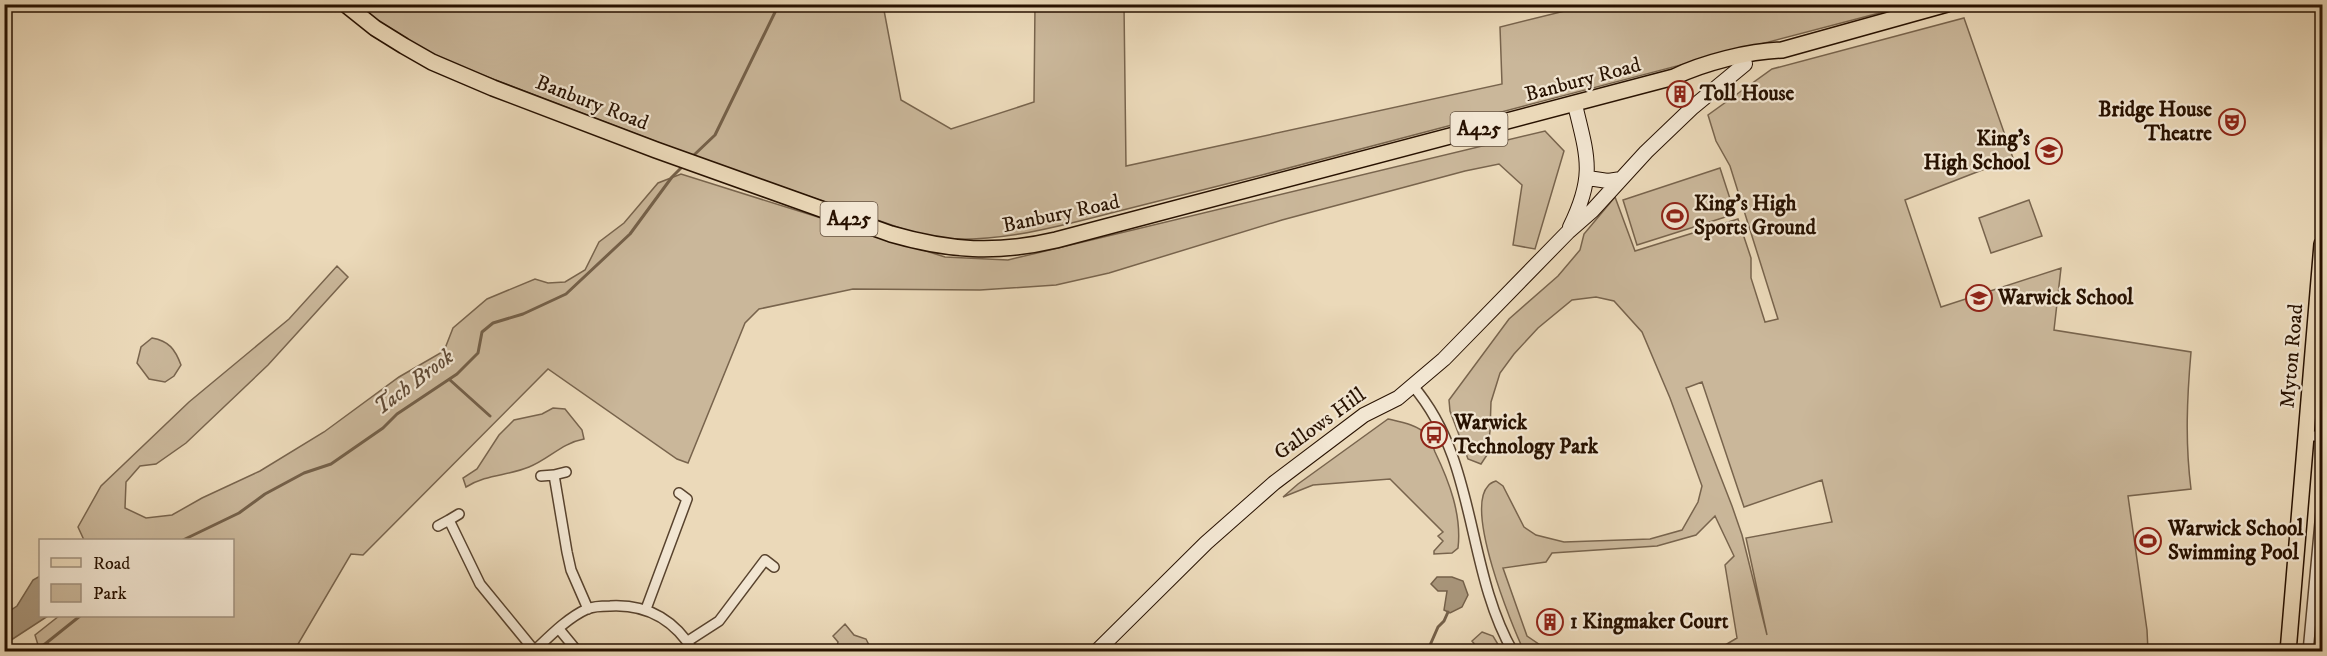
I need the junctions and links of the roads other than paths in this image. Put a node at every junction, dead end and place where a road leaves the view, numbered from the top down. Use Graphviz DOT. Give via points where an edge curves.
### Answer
graph roads {
  1 [pos="345,4"];
  2 [pos="1947,4"];
  3 [pos="1782,50"];
  4 [pos="1745,64"];
  5 [pos="1674,77"];
  6 [pos="1575,105"];
  7 [pos="1588,178"];
  8 [pos="1621,179"];
  9 [pos="1568,232"];
  10 [pos="2322,244"];
  11 [pos="1413,386"];
  12 [pos="2306,435"];
  13 [pos="2322,437"];
  14 [pos="566,472"];
  15 [pos="554,475"];
  16 [pos="541,476"];
  17 [pos="2322,501"];
  18 [pos="697,504"];
  19 [pos="459,514"];
  20 [pos="449,520"];
  21 [pos="438,526"];
  22 [pos="755,554"];
  23 [pos="765,560"];
  24 [pos="774,567"];
  25 [pos="588,609"];
  26 [pos="646,609"];
  27 [pos="560,629"];
  28 [pos="688,641"];
  29 [pos="534,651"];
  30 [pos="578,651"];
  31 [pos="694,651"];
  32 [pos="1096,651"];
  33 [pos="1513,651"];
  34 [pos="2288,651"];
  35 [pos="2308,651"];
  1 -- 6 [label="main road, Banbury Road / A425" via="375,28 432,62 493,88 891,234 970,250 1048,242"];
  2 -- 3 [label="main road, Banbury Road / A425"];
  3 -- 4 [label="main road, Banbury Road / A425" via="1767,59"];
  3 -- 5 [label="main road, Banbury Road / A425" via="1762,51"];
  4 -- 5 [label="main road, Banbury Road / A425" via="1697,77"];
  4 -- 8 [label="street, Gallows Hill" via="1693,107"];
  5 -- 6 [label="main road, Banbury Road / A425"];
  6 -- 7 [label="street, Gallows Hill"];
  7 -- 8 [label="street"];
  7 -- 9 [label="street, Gallows Hill"];
  8 -- 9 [label="street, Gallows Hill"];
  9 -- 11 [label="street, Gallows Hill" via="1461,344"];
  10 -- 12 [label="main road, Myton Road"];
  11 -- 32 [label="street, Gallows Hill" via="1332,434 1206,543"];
  11 -- 33 [label="street" via="1446,437 1461,480 1493,611"];
  12 -- 13 [label="street, Myton Road"];
  12 -- 34 [label="main road, Myton Road"];
  14 -- 15 [label="street"];
  15 -- 16 [label="street"];
  15 -- 25 [label="street" via="571,570"];
  17 -- 35 [label="street"];
  18 -- 26 [label="street" via="683,496"];
  19 -- 20 [label="street"];
  20 -- 21 [label="street"];
  20 -- 29 [label="street" via="480,584"];
  22 -- 23 [label="street"];
  23 -- 24 [label="street"];
  23 -- 28 [label="street" via="719,621"];
  25 -- 26 [label="street" via="620,605"];
  25 -- 27 [label="street"];
  26 -- 28 [label="street" via="673,625"];
  27 -- 29 [label="street"];
  27 -- 30 [label="street"];
  28 -- 31 [label="street"];
}
